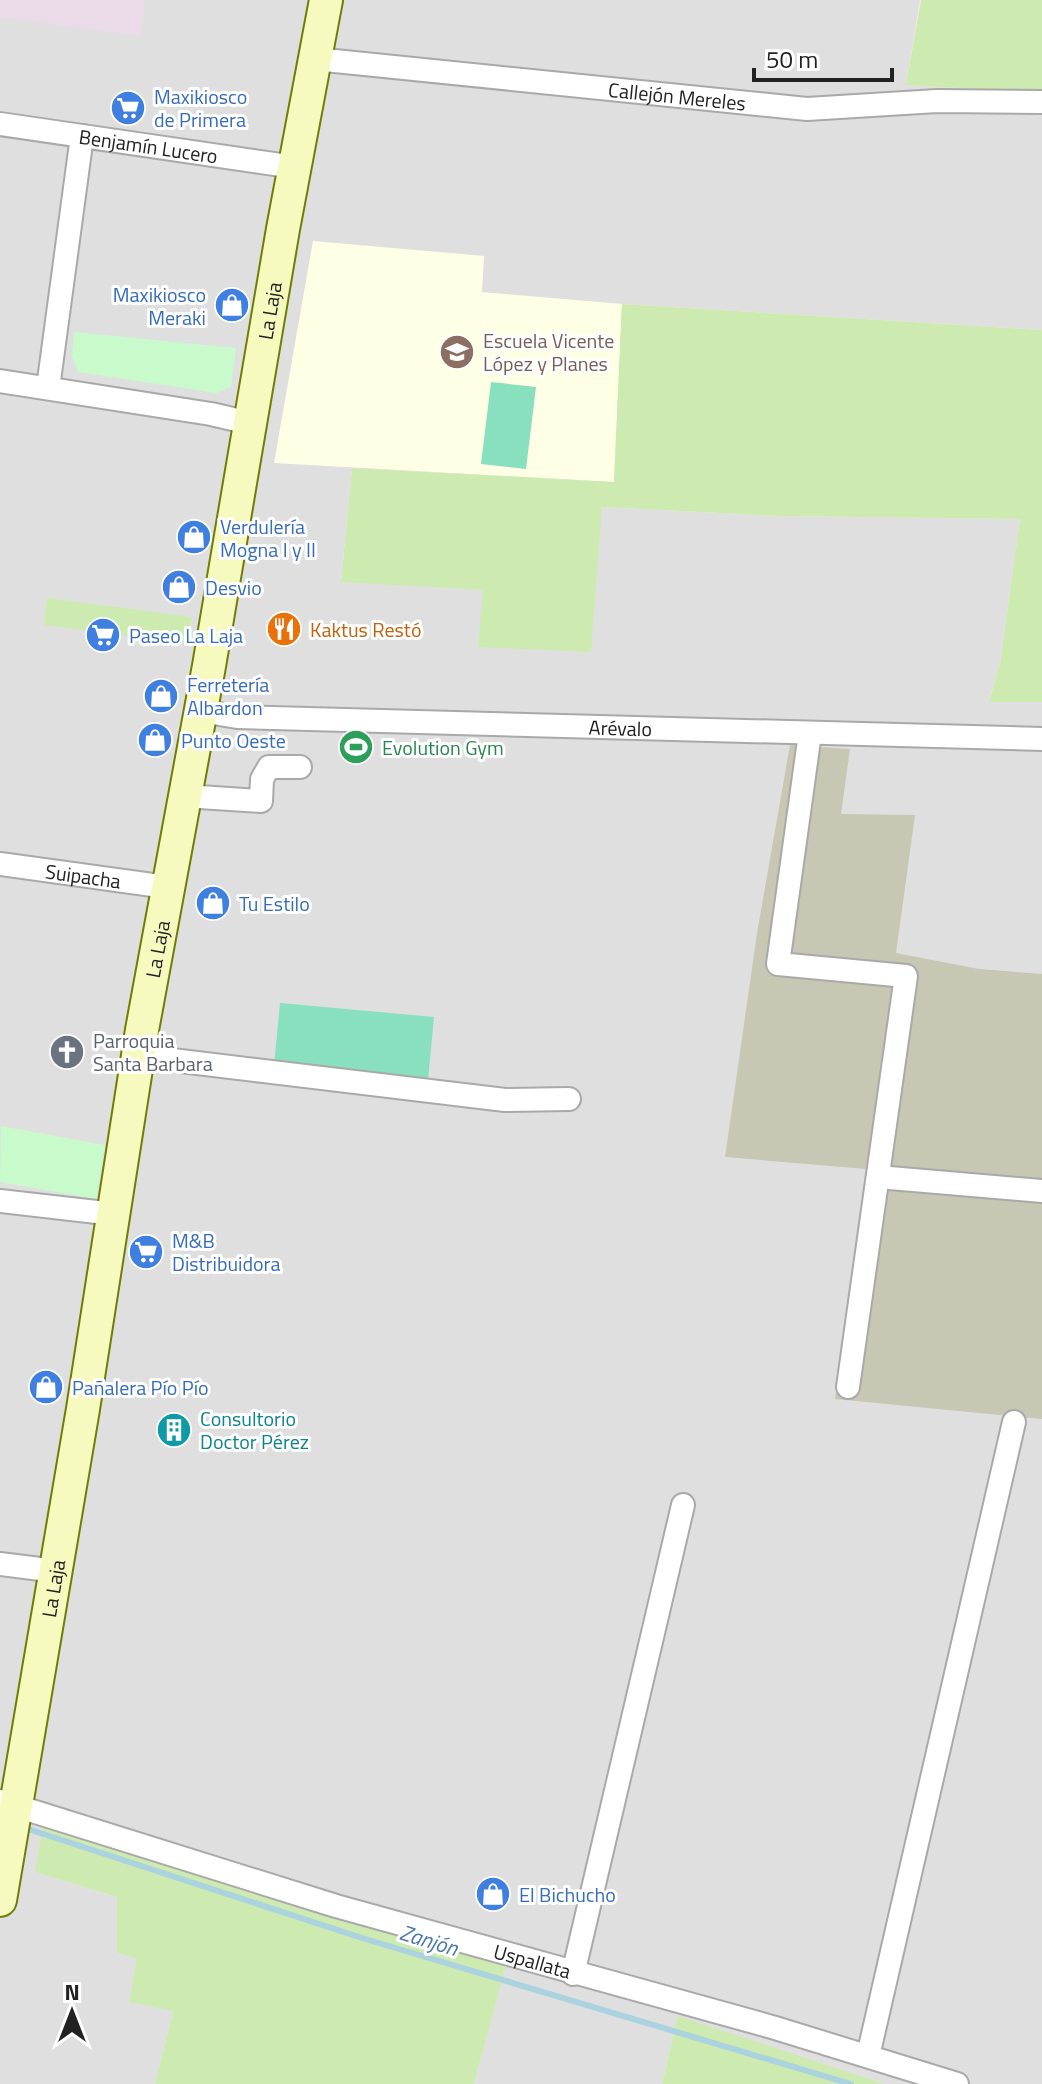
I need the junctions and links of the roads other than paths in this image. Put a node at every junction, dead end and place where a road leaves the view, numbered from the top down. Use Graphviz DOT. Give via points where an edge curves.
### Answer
graph roads {
  1 [pos="326,0"];
  2 [pos="315,59"];
  3 [pos="1042,102"];
  4 [pos="0,124"];
  5 [pos="82,136"];
  6 [pos="295,167"];
  7 [pos="0,381"];
  8 [pos="48,388"];
  9 [pos="250,423"];
  10 [pos="201,711"];
  11 [pos="810,733"];
  12 [pos="1042,739"];
  13 [pos="300,767"];
  14 [pos="184,796"];
  15 [pos="0,864"];
  16 [pos="167,887"];
  17 [pos="139,1056"];
  18 [pos="569,1099"];
  19 [pos="878,1177"];
  20 [pos="1042,1191"];
  21 [pos="0,1201"];
  22 [pos="114,1214"];
  23 [pos="848,1387"];
  24 [pos="1014,1422"];
  25 [pos="683,1505"];
  26 [pos="0,1564"];
  27 [pos="56,1571"];
  28 [pos="8,1804"];
  29 [pos="0,1900"];
  30 [pos="573,1974"];
  31 [pos="868,2056"];
  32 [pos="924,2079"];
  33 [pos="957,2084"];
  1 -- 2 [label="main road, La Laja"];
  2 -- 3 [label="street, Callejón Mereles" via="807,109 937,101"];
  2 -- 6 [label="main road, La Laja"];
  4 -- 5 [label="street, Benjamín Lucero"];
  5 -- 6 [label="street, Benjamín Lucero"];
  5 -- 8 [label="street"];
  6 -- 9 [label="main road, La Laja"];
  7 -- 8 [label="street"];
  8 -- 9 [label="street"];
  9 -- 10 [label="main road, La Laja"];
  10 -- 11 [label="street, Arévalo" via="237,717"];
  10 -- 14 [label="main road, La Laja"];
  11 -- 12 [label="street, Arévalo"];
  11 -- 19 [label="street" via="778,964 906,976"];
  13 -- 14 [label="street" via="269,767 262,779 261,801"];
  14 -- 16 [label="main road, La Laja"];
  15 -- 16 [label="street, Suipacha"];
  16 -- 17 [label="main road, La Laja"];
  17 -- 18 [label="street" via="505,1100"];
  17 -- 22 [label="main road, La Laja"];
  19 -- 20 [label="street"];
  19 -- 23 [label="street"];
  21 -- 22 [label="street"];
  22 -- 27 [label="main road, La Laja"];
  24 -- 31 [label="street"];
  25 -- 30 [label="street"];
  26 -- 27 [label="street"];
  27 -- 28 [label="main road, La Laja"];
  28 -- 29 [label="main road, La Laja" via="9,1848"];
  28 -- 30 [label="street, Uspallata"];
  30 -- 31 [label="street, Uspallata"];
  31 -- 32 [label="street, Uspallata"];
  32 -- 33 [label="street, Uspallata"];
}
